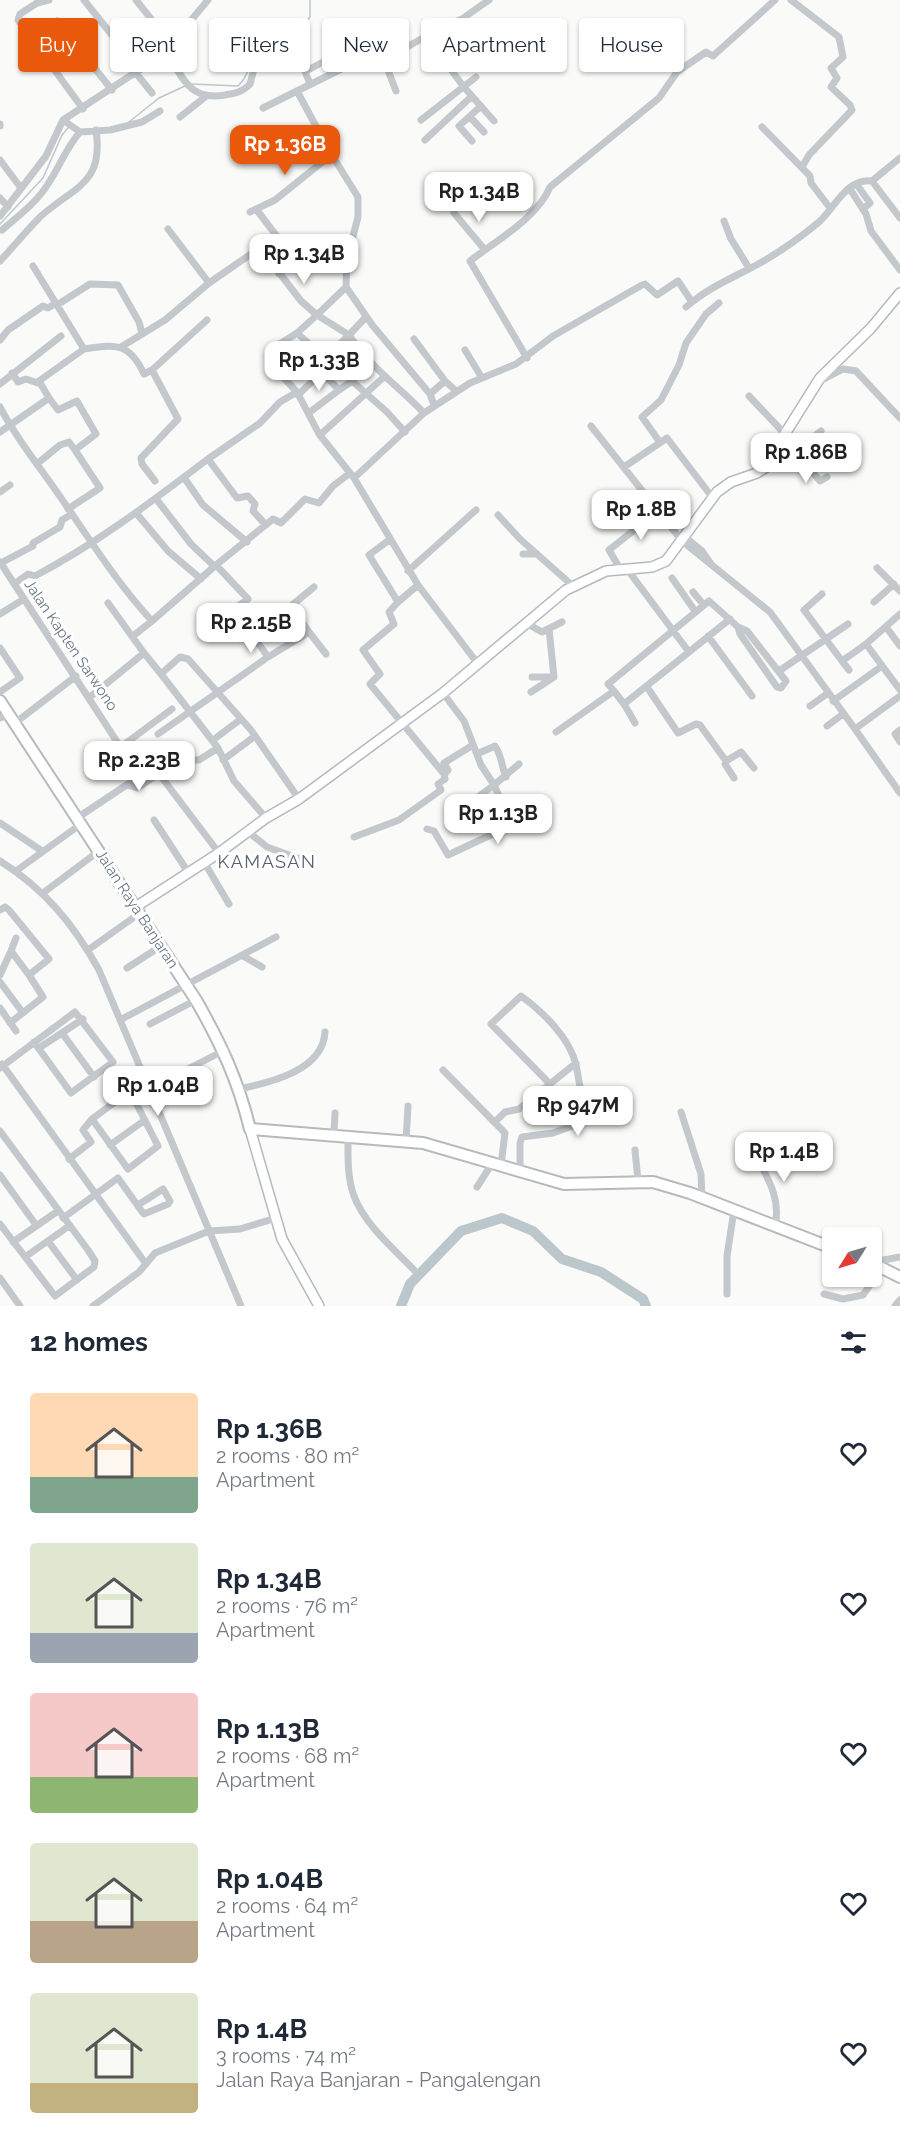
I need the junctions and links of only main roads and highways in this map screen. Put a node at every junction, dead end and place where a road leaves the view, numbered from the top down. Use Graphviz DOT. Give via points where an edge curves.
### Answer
graph roads {
  1 [pos="0,701"];
  2 [pos="8,718"];
  3 [pos="822,1244"];
  4 [pos="882,1268"];
  5 [pos="900,1277"];
  1 -- 2 [label="main road, Jalan Raya Banjaran"];
  2 -- 3 [label="main road, Jalan Raya Banjaran" via="188,986 225,1050 250,1130 431,1144 564,1184 662,1184"];
  4 -- 5 [label="main road"];
}
